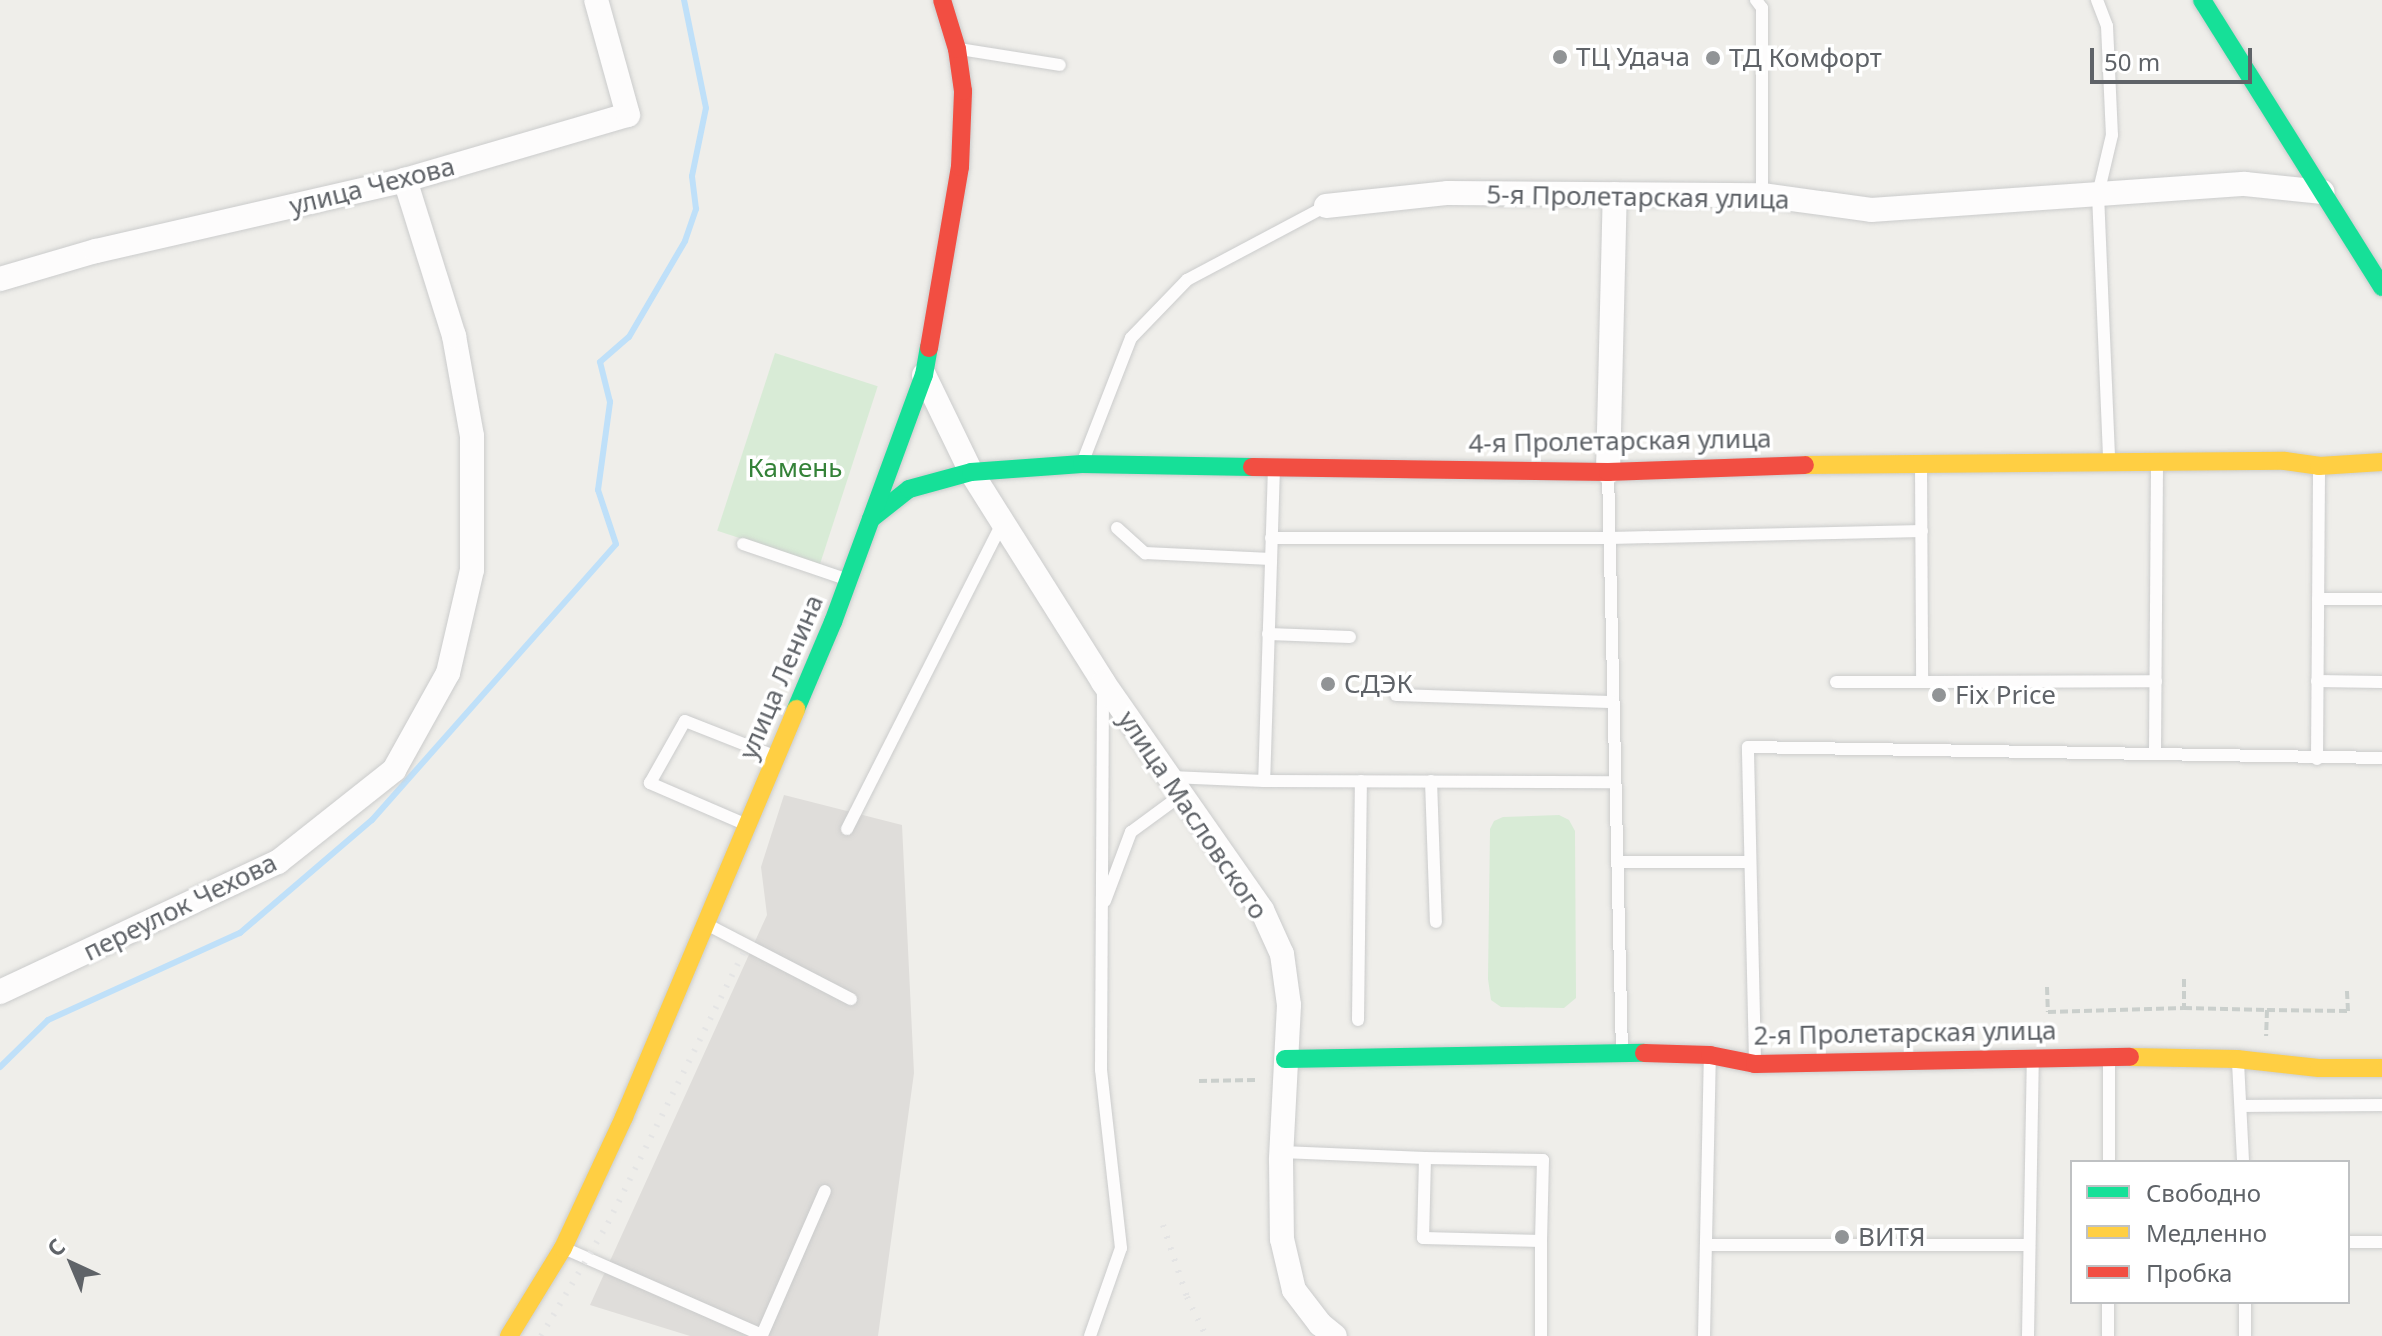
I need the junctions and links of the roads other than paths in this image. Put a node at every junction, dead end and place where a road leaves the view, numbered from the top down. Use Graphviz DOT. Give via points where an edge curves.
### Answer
graph roads {
  1 [pos="596,0"];
  2 [pos="942,0"];
  3 [pos="1756,0"];
  4 [pos="2097,0"];
  5 [pos="2202,0"];
  6 [pos="957,49"];
  7 [pos="1060,65"];
  8 [pos="405,180"];
  9 [pos="2323,192"];
  10 [pos="1615,194"];
  11 [pos="2098,194"];
  12 [pos="1762,195"];
  13 [pos="1326,206"];
  14 [pos="0,279"];
  15 [pos="2382,287"];
  16 [pos="924,375"];
  17 [pos="2109,462"];
  18 [pos="2157,462"];
  19 [pos="2382,462"];
  20 [pos="1082,464"];
  21 [pos="1921,464"];
  22 [pos="2319,466"];
  23 [pos="1274,467"];
  24 [pos="971,472"];
  25 [pos="1608,472"];
  26 [pos="871,519"];
  27 [pos="1003,521"];
  28 [pos="1117,528"];
  29 [pos="1922,531"];
  30 [pos="1271,538"];
  31 [pos="1610,538"];
  32 [pos="743,544"];
  33 [pos="1271,559"];
  34 [pos="849,580"];
  35 [pos="2318,599"];
  36 [pos="2382,599"];
  37 [pos="1268,634"];
  38 [pos="1350,637"];
  39 [pos="2156,681"];
  40 [pos="2317,681"];
  41 [pos="1103,682"];
  42 [pos="1836,682"];
  43 [pos="1922,682"];
  44 [pos="2382,682"];
  45 [pos="1396,695"];
  46 [pos="1611,702"];
  47 [pos="2155,752"];
  48 [pos="776,757"];
  49 [pos="2382,758"];
  50 [pos="2317,759"];
  51 [pos="1264,781"];
  52 [pos="1361,781"];
  53 [pos="1431,781"];
  54 [pos="1615,782"];
  55 [pos="1173,787"];
  56 [pos="747,825"];
  57 [pos="847,829"];
  58 [pos="1617,862"];
  59 [pos="1749,862"];
  60 [pos="1102,907"];
  61 [pos="1436,922"];
  62 [pos="705,924"];
  63 [pos="0,992"];
  64 [pos="851,999"];
  65 [pos="1358,1020"];
  66 [pos="1622,1052"];
  67 [pos="1710,1055"];
  68 [pos="2109,1057"];
  69 [pos="2033,1058"];
  70 [pos="1285,1059"];
  71 [pos="2237,1059"];
  72 [pos="1755,1064"];
  73 [pos="2382,1068"];
  74 [pos="2382,1105"];
  75 [pos="2242,1106"];
  76 [pos="1282,1152"];
  77 [pos="1425,1158"];
  78 [pos="2109,1160"];
  79 [pos="2243,1160"];
  80 [pos="825,1191"];
  81 [pos="1541,1241"];
  82 [pos="2350,1242"];
  83 [pos="2382,1242"];
  84 [pos="1706,1245"];
  85 [pos="2029,1245"];
  86 [pos="563,1248"];
  87 [pos="2108,1304"];
  88 [pos="2245,1304"];
  89 [pos="509,1336"];
  90 [pos="1090,1336"];
  91 [pos="1335,1336"];
  92 [pos="1541,1336"];
  93 [pos="1704,1336"];
  94 [pos="2028,1336"];
  95 [pos="2108,1336"];
  96 [pos="2245,1336"];
  1 -- 8 [label="street, улица Чехова" via="628,115"];
  2 -- 6 [label="street, улица Ленина"];
  3 -- 12 [label="lane" via="1762,8"];
  4 -- 11 [label="lane" via="2107,26 2112,135"];
  5 -- 9 [label="street"];
  6 -- 7 [label="lane"];
  6 -- 16 [label="street, улица Ленина" via="963,91 960,167"];
  8 -- 14 [label="street, улица Чехова" via="96,251"];
  8 -- 63 [label="street, переулок Чехова" via="454,336 472,436 472,570 448,673 394,770 278,862"];
  9 -- 11 [label="street, 5-я Пролетарская улица" via="2245,184"];
  9 -- 15 [label="street"];
  10 -- 12 [label="street, 5-я Пролетарская улица"];
  10 -- 13 [label="street, 5-я Пролетарская улица" via="1448,193"];
  10 -- 25 [label="street"];
  11 -- 12 [label="street, 5-я Пролетарская улица" via="1871,210"];
  11 -- 17 [label="lane"];
  13 -- 20 [label="lane, 5-я Пролетарская улица" via="1187,280 1131,338"];
  16 -- 24 [label="street, улица Масловского"];
  16 -- 26 [label="street, улица Ленина"];
  17 -- 18 [label="street, 4-я Пролетарская улица"];
  17 -- 21 [label="street, 4-я Пролетарская улица"];
  18 -- 22 [label="street, 4-я Пролетарская улица" via="2285,461"];
  18 -- 39 [label="lane"];
  19 -- 22 [label="street, 4-я Пролетарская улица"];
  20 -- 23 [label="street, 4-я Пролетарская улица"];
  20 -- 24 [label="street, 4-я Пролетарская улица"];
  21 -- 25 [label="street, 4-я Пролетарская улица"];
  21 -- 29 [label="lane"];
  22 -- 35 [label="lane"];
  23 -- 25 [label="street, 4-я Пролетарская улица"];
  23 -- 30 [label="lane"];
  24 -- 26 [label="street, 4-я Пролетарская улица" via="909,489"];
  24 -- 27 [label="street, улица Масловского"];
  25 -- 31 [label="lane"];
  26 -- 34 [label="street, улица Ленина"];
  27 -- 41 [label="street, улица Масловского"];
  27 -- 57 [label="lane"];
  28 -- 33 [label="lane" via="1145,553"];
  29 -- 31 [label="lane"];
  29 -- 43 [label="lane"];
  30 -- 31 [label="lane"];
  30 -- 33 [label="lane"];
  31 -- 46 [label="lane"];
  32 -- 34 [label="lane"];
  33 -- 37 [label="lane"];
  34 -- 48 [label="street, улица Ленина"];
  35 -- 36 [label="lane"];
  35 -- 40 [label="lane"];
  37 -- 38 [label="lane"];
  37 -- 51 [label="lane"];
  39 -- 43 [label="lane"];
  39 -- 47 [label="lane"];
  40 -- 44 [label="lane"];
  40 -- 50 [label="lane"];
  41 -- 55 [label="street, улица Масловского"];
  41 -- 60 [label="lane"];
  42 -- 43 [label="lane"];
  45 -- 46 [label="lane"];
  46 -- 54 [label="lane"];
  47 -- 50 [label="lane"];
  47 -- 59 [label="lane" via="1748,747"];
  48 -- 56 [label="street, улица Ленина"];
  48 -- 56 [label="lane" via="685,721 650,783"];
  49 -- 50 [label="lane"];
  51 -- 52 [label="lane"];
  51 -- 55 [label="lane"];
  52 -- 53 [label="lane"];
  52 -- 65 [label="lane"];
  53 -- 54 [label="lane"];
  53 -- 61 [label="lane"];
  54 -- 58 [label="lane"];
  55 -- 60 [label="lane" via="1131,832"];
  55 -- 70 [label="street, улица Масловского" via="1262,910 1282,954 1289,1005"];
  56 -- 62 [label="street, улица Ленина"];
  58 -- 59 [label="lane"];
  58 -- 66 [label="lane"];
  59 -- 72 [label="lane"];
  60 -- 90 [label="lane" via="1101,1070 1121,1248"];
  62 -- 64 [label="lane"];
  62 -- 86 [label="street, улица Ленина"];
  66 -- 67 [label="street, 2-я Пролетарская улица"];
  66 -- 70 [label="street, 2-я Пролетарская улица"];
  67 -- 72 [label="street, 2-я Пролетарская улица"];
  67 -- 84 [label="lane"];
  68 -- 69 [label="street, 2-я Пролетарская улица"];
  68 -- 71 [label="street, 2-я Пролетарская улица"];
  68 -- 78 [label="lane"];
  69 -- 72 [label="street, 2-я Пролетарская улица"];
  69 -- 85 [label="lane"];
  70 -- 76 [label="street, улица Масловского"];
  71 -- 73 [label="street, 2-я Пролетарская улица"];
  71 -- 75 [label="lane"];
  74 -- 75 [label="lane"];
  75 -- 79 [label="lane"];
  76 -- 77 [label="lane"];
  76 -- 91 [label="street, улица Масловского" via="1282,1239 1294,1290"];
  77 -- 81 [label="lane" via="1423,1238"];
  77 -- 81 [label="lane" via="1543,1160"];
  80 -- 86 [label="lane" via="762,1335"];
  81 -- 92 [label="lane"];
  82 -- 83 [label="lane"];
  84 -- 85 [label="lane"];
  84 -- 93 [label="lane"];
  85 -- 94 [label="lane"];
  86 -- 89 [label="street, улица Ленина"];
  87 -- 95 [label="lane"];
  88 -- 96 [label="lane"];
}
